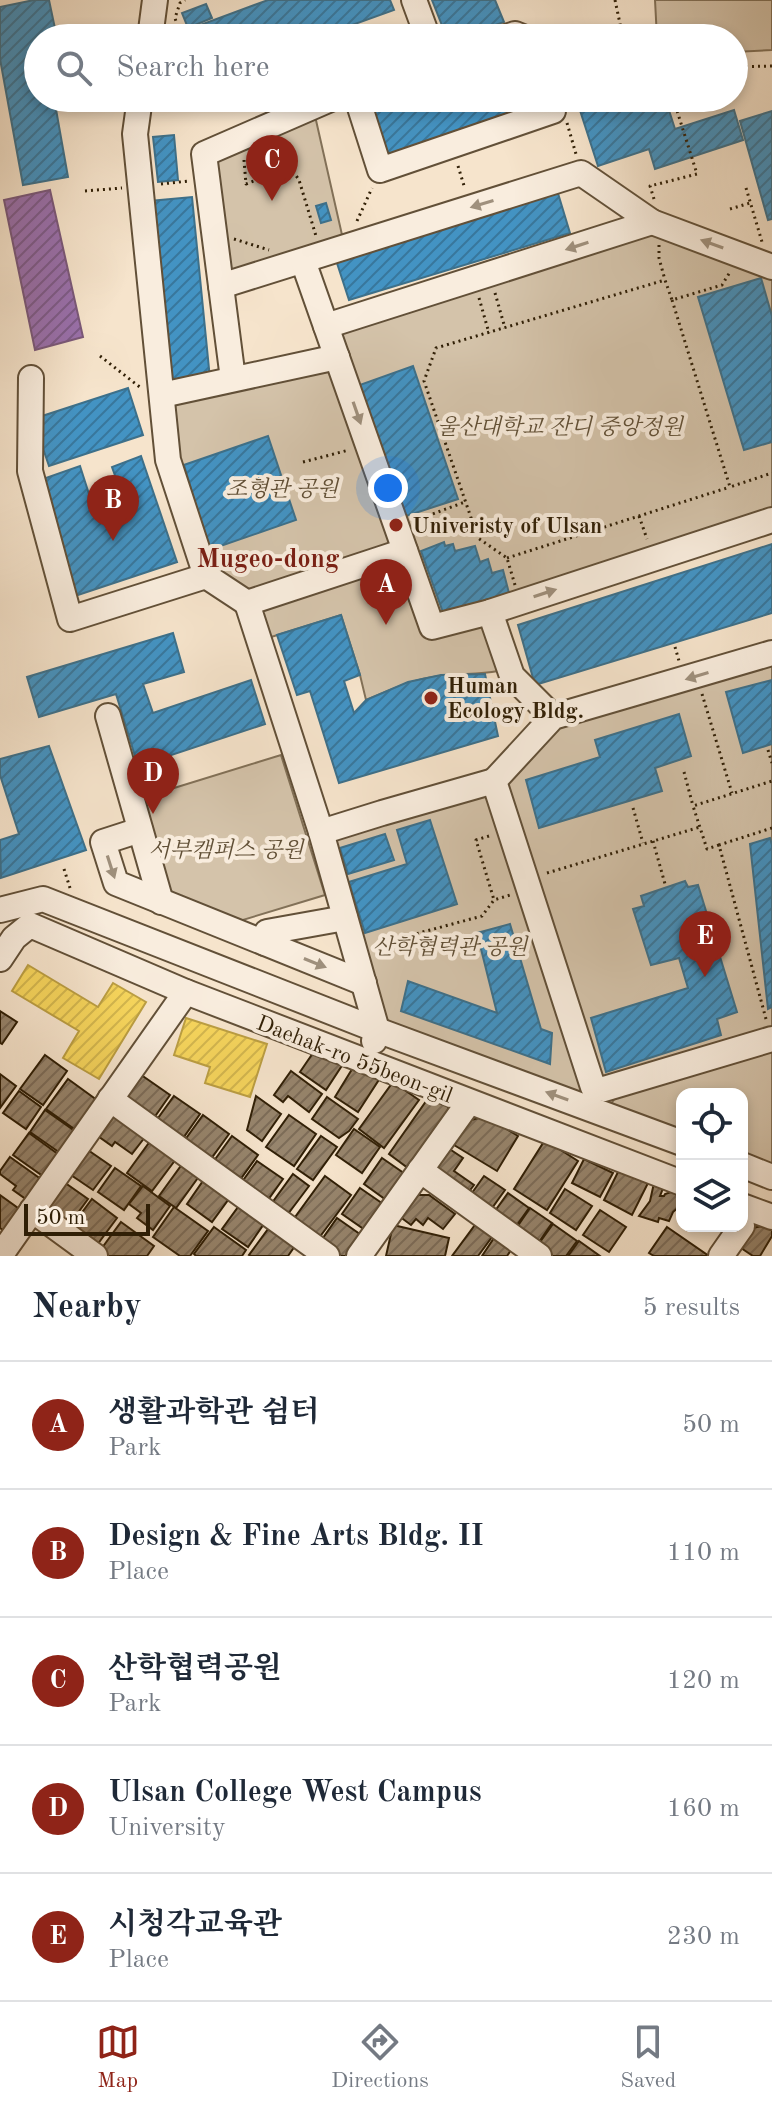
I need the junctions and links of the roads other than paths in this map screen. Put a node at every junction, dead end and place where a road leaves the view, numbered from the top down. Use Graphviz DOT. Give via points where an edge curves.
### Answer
graph roads {
  1 [pos="155,0"];
  2 [pos="414,0"];
  3 [pos="152,24"];
  4 [pos="423,24"];
  5 [pos="138,112"];
  6 [pos="301,112"];
  7 [pos="361,112"];
  8 [pos="550,112"];
  9 [pos="656,223"];
  10 [pos="759,257"];
  11 [pos="312,258"];
  12 [pos="221,286"];
  13 [pos="326,326"];
  14 [pos="337,357"];
  15 [pos="31,378"];
  16 [pos="233,379"];
  17 [pos="163,400"];
  18 [pos="772,520"];
  19 [pos="405,551"];
  20 [pos="206,576"];
  21 [pos="247,603"];
  22 [pos="490,612"];
  23 [pos="772,653"];
  24 [pos="108,716"];
  25 [pos="553,717"];
  26 [pos="494,781"];
  27 [pos="140,830"];
  28 [pos="321,832"];
  29 [pos="161,902"];
  30 [pos="0,910"];
  31 [pos="345,918"];
  32 [pos="265,943"];
  33 [pos="0,959"];
  34 [pos="364,983"];
  35 [pos="186,992"];
  36 [pos="377,1030"];
  37 [pos="770,1033"];
  38 [pos="367,1063"];
  39 [pos="593,1087"];
  40 [pos="110,1099"];
  41 [pos="469,1102"];
  42 [pos="601,1112"];
  43 [pos="676,1141"];
  44 [pos="748,1167"];
  45 [pos="420,1170"];
  46 [pos="772,1177"];
  47 [pos="676,1181"];
  48 [pos="32,1210"];
  49 [pos="750,1217"];
  50 [pos="0,1256"];
  51 [pos="95,1256"];
  52 [pos="327,1256"];
  53 [pos="359,1256"];
  54 [pos="539,1256"];
  55 [pos="721,1256"];
  1 -- 3 [label="street"];
  2 -- 4 [label="street"];
  5 -- 17 [label="street" via="135,134"];
  6 -- 12 [label="street" via="204,154"];
  7 -- 8 [label="street" via="380,170"];
  10 -- 9 [label="street, one-way"];
  9 -- 11 [label="street, one-way" via="581,173"];
  9 -- 13 [label="street, one-way"];
  11 -- 12 [label="street"];
  11 -- 13 [label="street"];
  12 -- 16 [label="street"];
  13 -- 14 [label="street"];
  14 -- 16 [label="street"];
  14 -- 19 [label="street, one-way"];
  15 -- 20 [label="street" via="30,471 70,619"];
  16 -- 17 [label="street"];
  17 -- 20 [label="street" via="168,460"];
  22 -- 18 [label="street, one-way"];
  19 -- 21 [label="street"];
  19 -- 22 [label="street" via="432,627"];
  20 -- 21 [label="street"];
  21 -- 28 [label="street"];
  22 -- 25 [label="street" via="512,676"];
  23 -- 25 [label="street, one-way"];
  24 -- 27 [label="street"];
  25 -- 26 [label="street"];
  26 -- 28 [label="street"];
  26 -- 39 [label="street"];
  27 -- 29 [label="street"];
  27 -- 29 [label="street, one-way" via="103,842 116,883"];
  28 -- 31 [label="street"];
  29 -- 32 [label="street"];
  30 -- 36 [label="street" via="43,899"];
  31 -- 32 [label="street" via="267,932"];
  31 -- 34 [label="street"];
  32 -- 34 [label="street, one-way"];
  33 -- 35 [label="street, Daehak-ro 55beon-gil" via="30,925"];
  34 -- 36 [label="street"];
  35 -- 38 [label="street, Daehak-ro 55beon-gil"];
  35 -- 40 [label="street"];
  36 -- 38 [label="street"];
  42 -- 36 [label="street, one-way"];
  37 -- 39 [label="street" via="604,1089"];
  38 -- 41 [label="street, Daehak-ro 55beon-gil"];
  39 -- 42 [label="street"];
  40 -- 48 [label="street"];
  40 -- 52 [label="street"];
  41 -- 45 [label="street"];
  41 -- 47 [label="street, Daehak-ro 55beon-gil"];
  42 -- 43 [label="street"];
  44 -- 46 [label="street"];
  45 -- 53 [label="street"];
  45 -- 54 [label="street"];
  48 -- 50 [label="street"];
  48 -- 51 [label="street"];
  49 -- 55 [label="street"];
}
